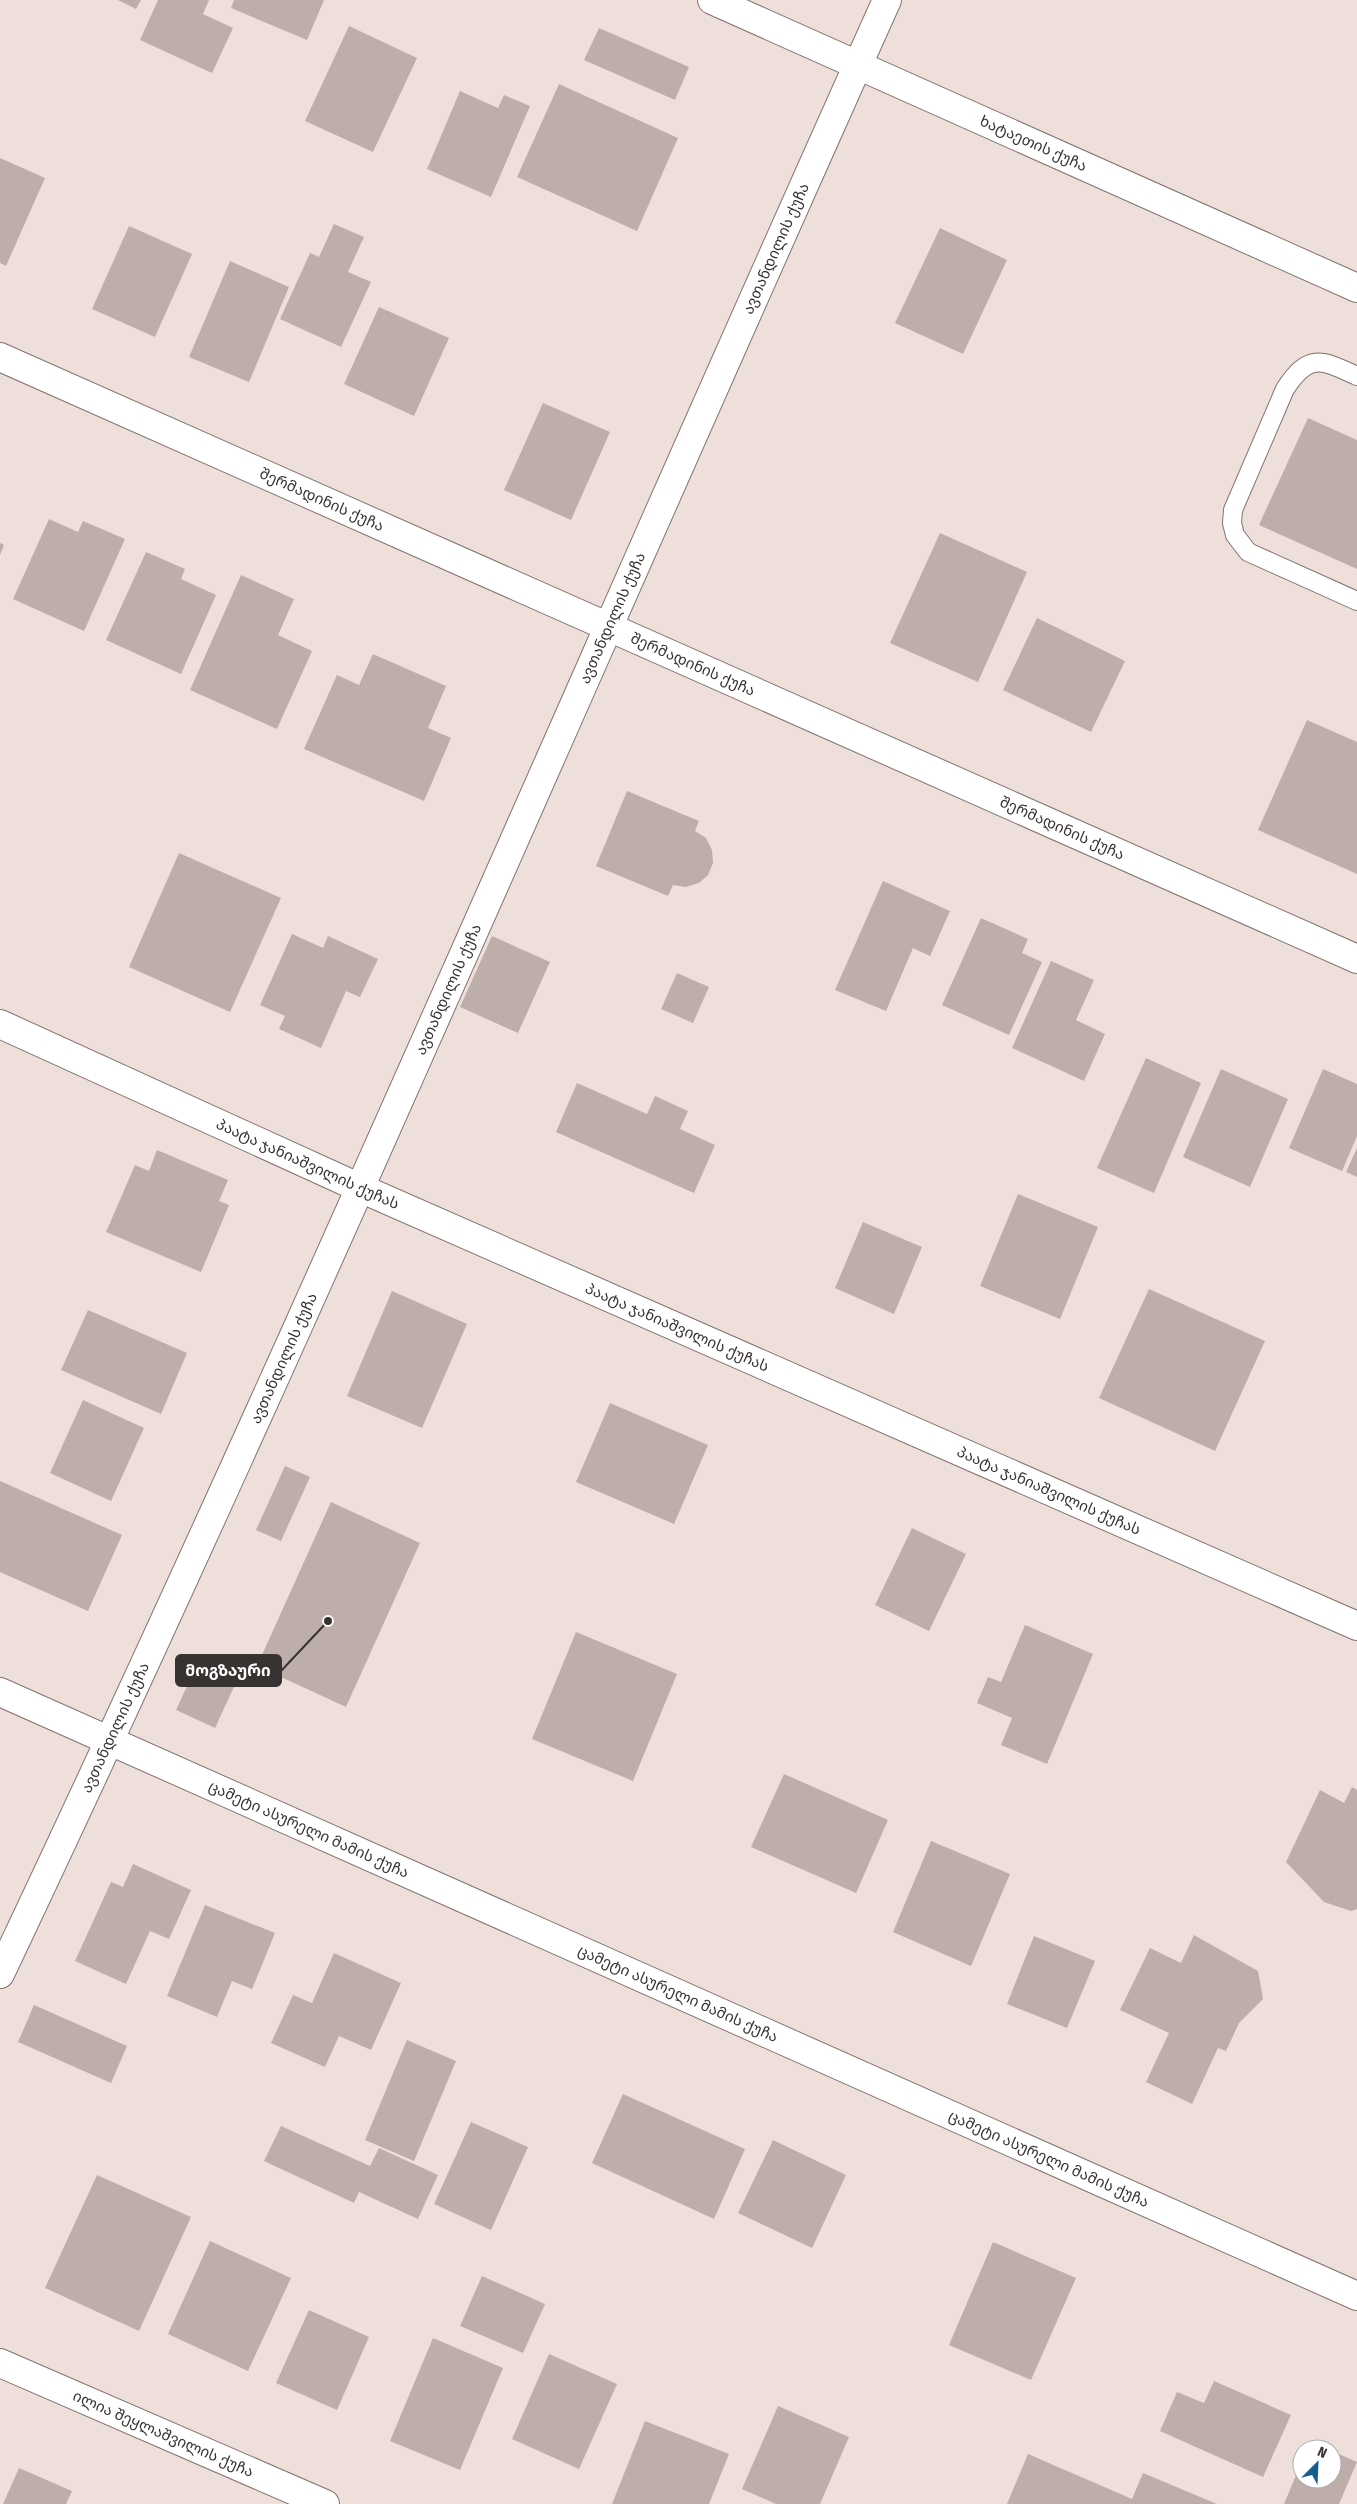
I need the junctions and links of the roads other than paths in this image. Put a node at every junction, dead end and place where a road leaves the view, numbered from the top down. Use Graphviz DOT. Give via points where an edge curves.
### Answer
graph roads {
  1 [pos="712,0"];
  2 [pos="886,0"];
  3 [pos="857,65"];
  4 [pos="1357,288"];
  5 [pos="0,357"];
  6 [pos="1357,376"];
  7 [pos="1357,601"];
  8 [pos="608,627"];
  9 [pos="1357,959"];
  10 [pos="0,1024"];
  11 [pos="360,1188"];
  12 [pos="1357,1626"];
  13 [pos="0,1692"];
  14 [pos="110,1742"];
  15 [pos="0,1974"];
  16 [pos="1357,2296"];
  17 [pos="0,2363"];
  18 [pos="325,2504"];
  1 -- 3 [label="street, ხატაეთის ქუჩა"];
  2 -- 3 [label="street, ავთანდილის ქუჩა"];
  3 -- 4 [label="street, ხატაეთის ქუჩა"];
  3 -- 8 [label="street, ავთანდილის ქუჩა"];
  5 -- 8 [label="street, შერმადინის ქუჩა"];
  6 -- 7 [label="lane" via="1322,361 1306,366 1294,375 1233,510 1232,523 1235,535 1248,552"];
  8 -- 9 [label="street, შერმადინის ქუჩა"];
  8 -- 11 [label="street, ავთანდილის ქუჩა"];
  10 -- 11 [label="street, პაატა ჯანიაშვილის ქუჩას"];
  11 -- 12 [label="street, პაატა ჯანიაშვილის ქუჩას"];
  11 -- 14 [label="street, ავთანდილის ქუჩა"];
  13 -- 14 [label="street, ცამეტი ასურელი მამის ქუჩა"];
  14 -- 15 [label="street, ავთანდილის ქუჩა"];
  14 -- 16 [label="street, ცამეტი ასურელი მამის ქუჩა"];
  17 -- 18 [label="street, ილია შეყლაშვილის ქუჩა"];
}
